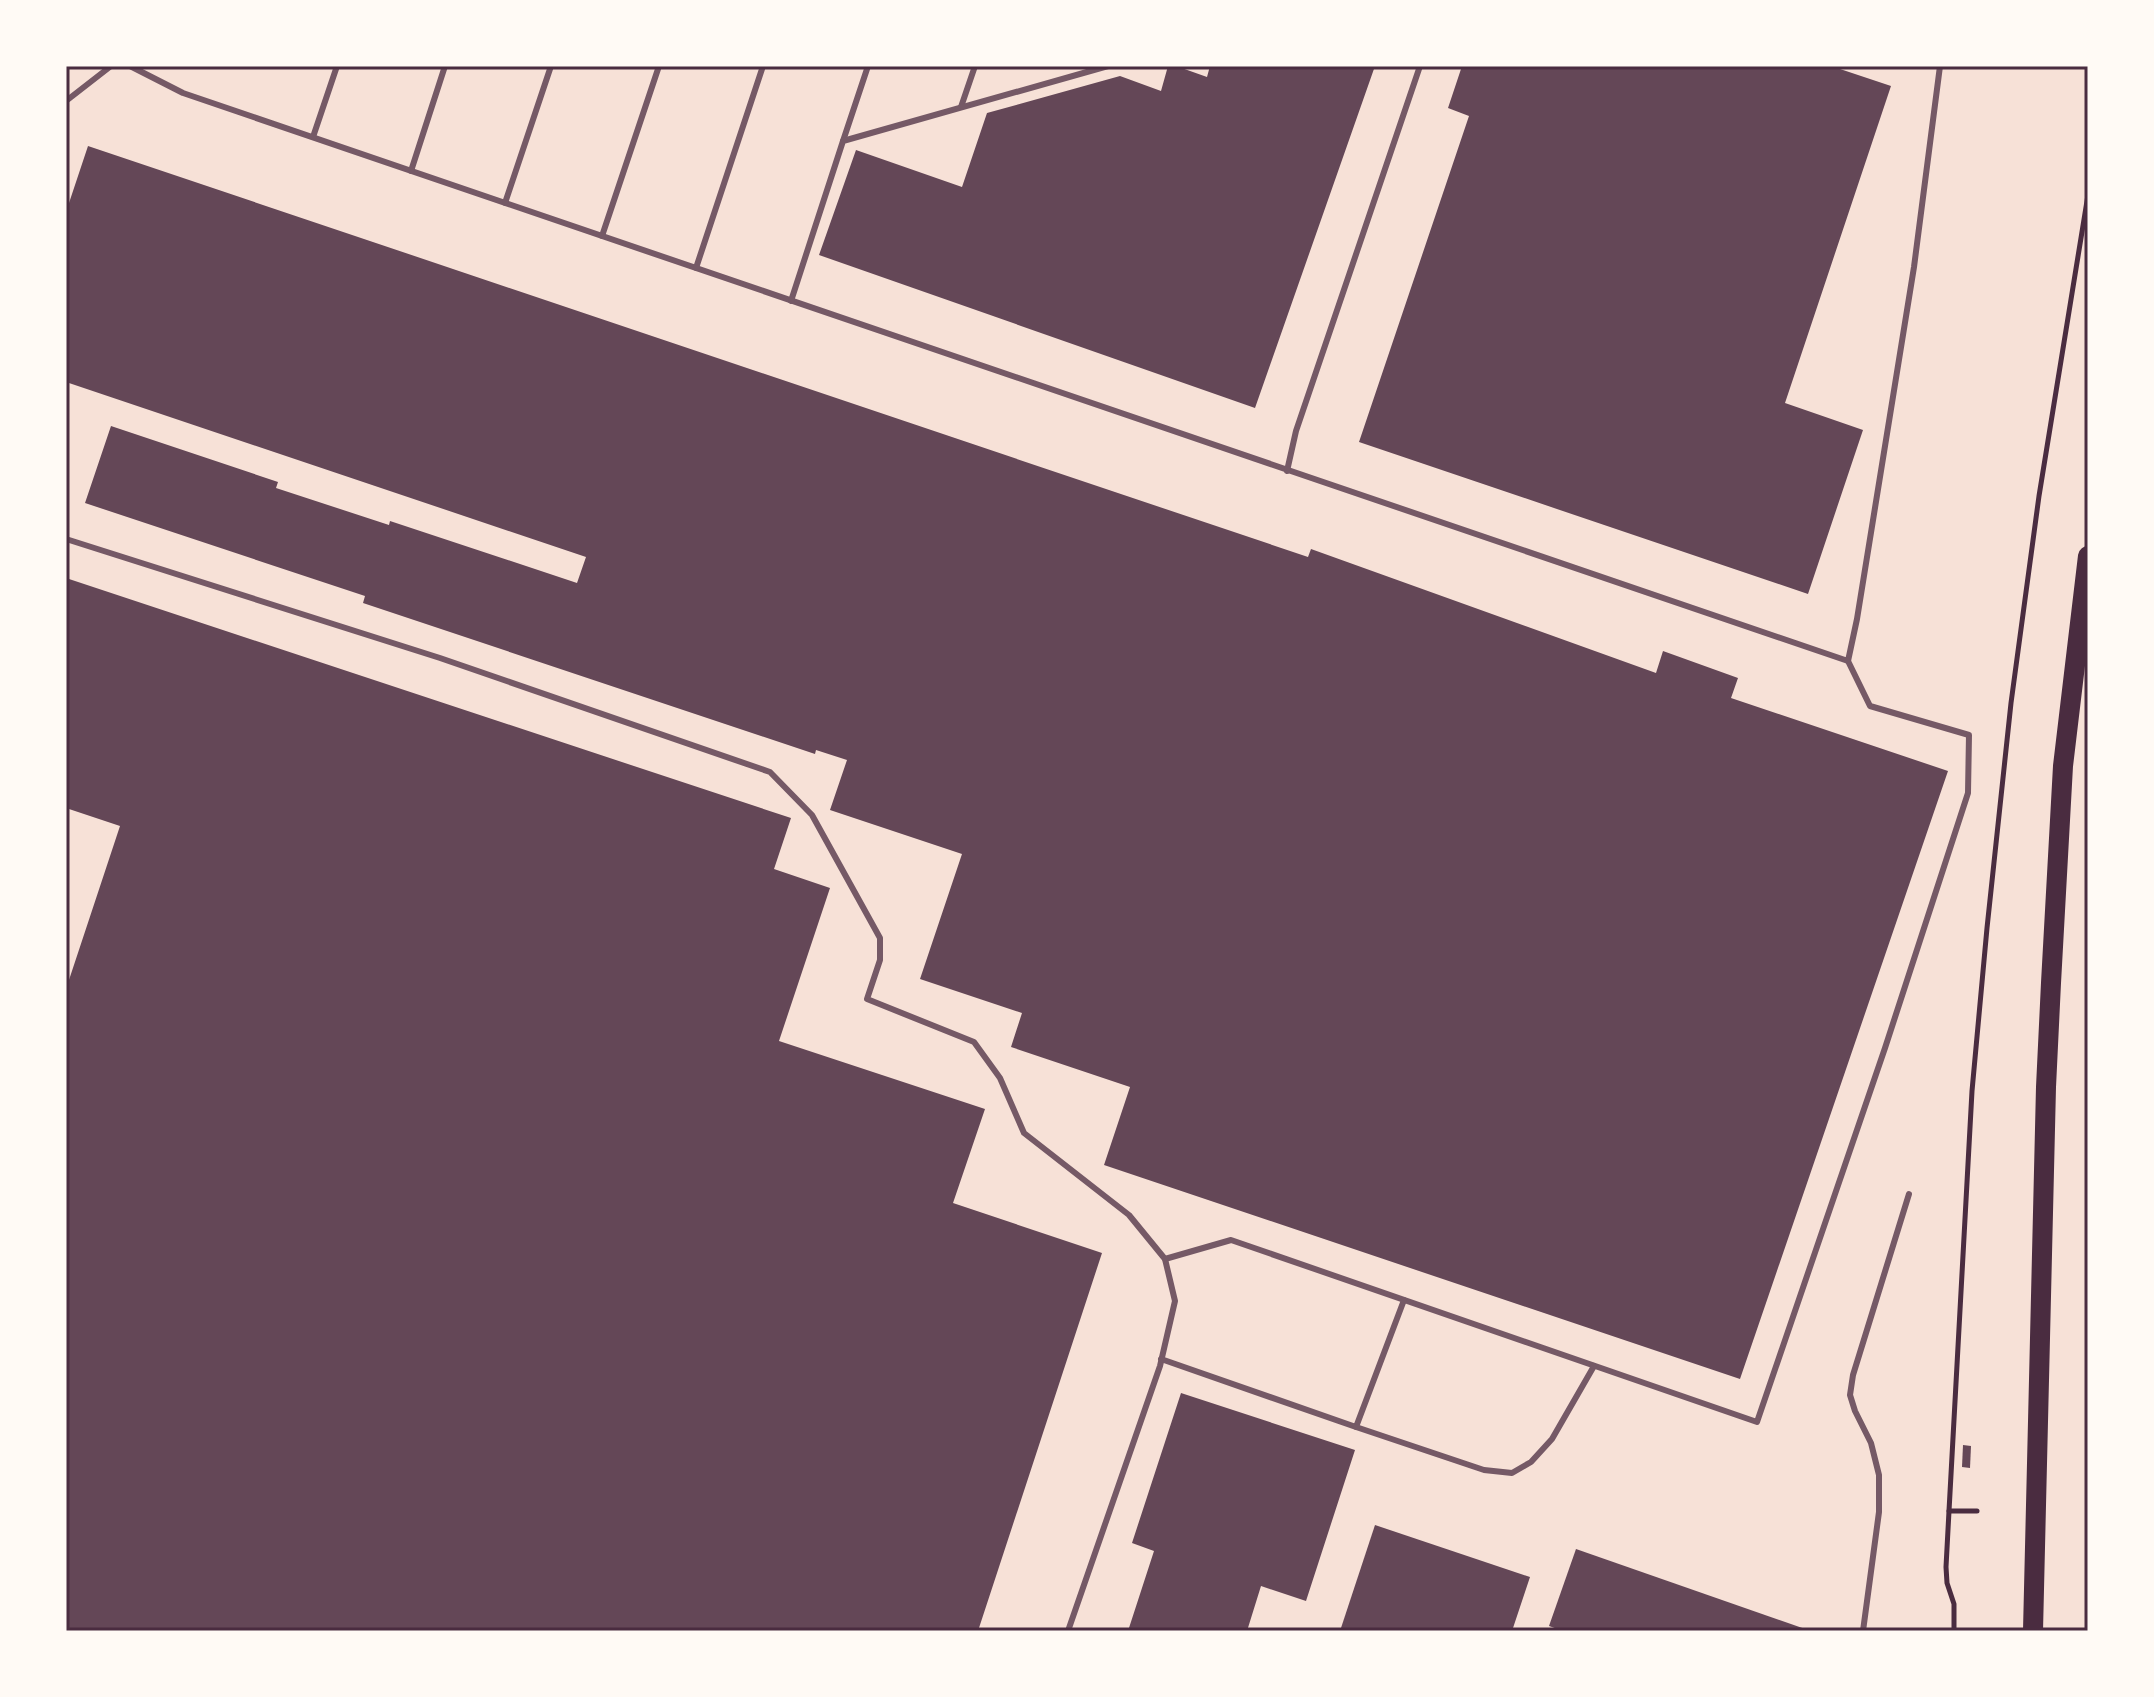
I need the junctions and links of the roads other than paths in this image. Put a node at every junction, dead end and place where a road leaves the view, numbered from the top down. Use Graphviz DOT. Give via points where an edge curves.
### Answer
graph roads {
  1 [pos="111,66"];
  2 [pos="130,66"];
  3 [pos="337,66"];
  4 [pos="445,66"];
  5 [pos="551,66"];
  6 [pos="659,66"];
  7 [pos="763,66"];
  8 [pos="868,66"];
  9 [pos="975,66"];
  10 [pos="1082,66"];
  11 [pos="1108,66"];
  12 [pos="1420,66"];
  13 [pos="1940,66"];
  14 [pos="1079,74"];
  15 [pos="66,101"];
  16 [pos="961,107"];
  17 [pos="313,137"];
  18 [pos="843,141"];
  19 [pos="411,171"];
  20 [pos="505,203"];
  21 [pos="602,236"];
  22 [pos="696,268"];
  23 [pos="791,301"];
  24 [pos="1287,471"];
  25 [pos="66,539"];
  26 [pos="2088,556"];
  27 [pos="1848,661"];
  28 [pos="1909,1194"];
  29 [pos="1165,1259"];
  30 [pos="1404,1300"];
  31 [pos="1161,1359"];
  32 [pos="1594,1366"];
  33 [pos="1356,1427"];
  34 [pos="1068,1631"];
  35 [pos="1863,1631"];
  36 [pos="2033,1631"];
  1 -- 15 [label="lane"];
  2 -- 17 [label="lane" via="183,93"];
  3 -- 17 [label="lane"];
  4 -- 19 [label="lane"];
  5 -- 20 [label="lane"];
  6 -- 21 [label="lane"];
  7 -- 22 [label="lane"];
  8 -- 18 [label="lane"];
  9 -- 16 [label="lane"];
  10 -- 14 [label="lane"];
  11 -- 14 [label="lane"];
  12 -- 24 [label="lane"];
  13 -- 27 [label="lane" via="1914,267"];
  14 -- 16 [label="lane"];
  16 -- 18 [label="lane"];
  17 -- 19 [label="lane"];
  18 -- 23 [label="lane"];
  19 -- 20 [label="lane"];
  20 -- 21 [label="lane"];
  21 -- 22 [label="lane"];
  22 -- 23 [label="lane"];
  23 -- 24 [label="lane"];
  24 -- 27 [label="lane"];
  25 -- 29 [label="lane" via="440,658 770,772 812,815 880,938 880,960 867,999 974,1042 1000,1078 1024,1133 1129,1215"];
  26 -- 36 [label="main road" via="2063,766 2049,1012"];
  27 -- 32 [label="lane" via="1870,706 1969,735 1968,793 1757,1422"];
  28 -- 35 [label="lane" via="1850,1395 1879,1475"];
  29 -- 30 [label="lane" via="1231,1240"];
  29 -- 31 [label="lane" via="1175,1301"];
  30 -- 32 [label="lane"];
  30 -- 33 [label="lane"];
  31 -- 33 [label="lane"];
  31 -- 34 [label="lane"];
  32 -- 33 [label="lane" via="1552,1439 1512,1473 1484,1470"];
}
